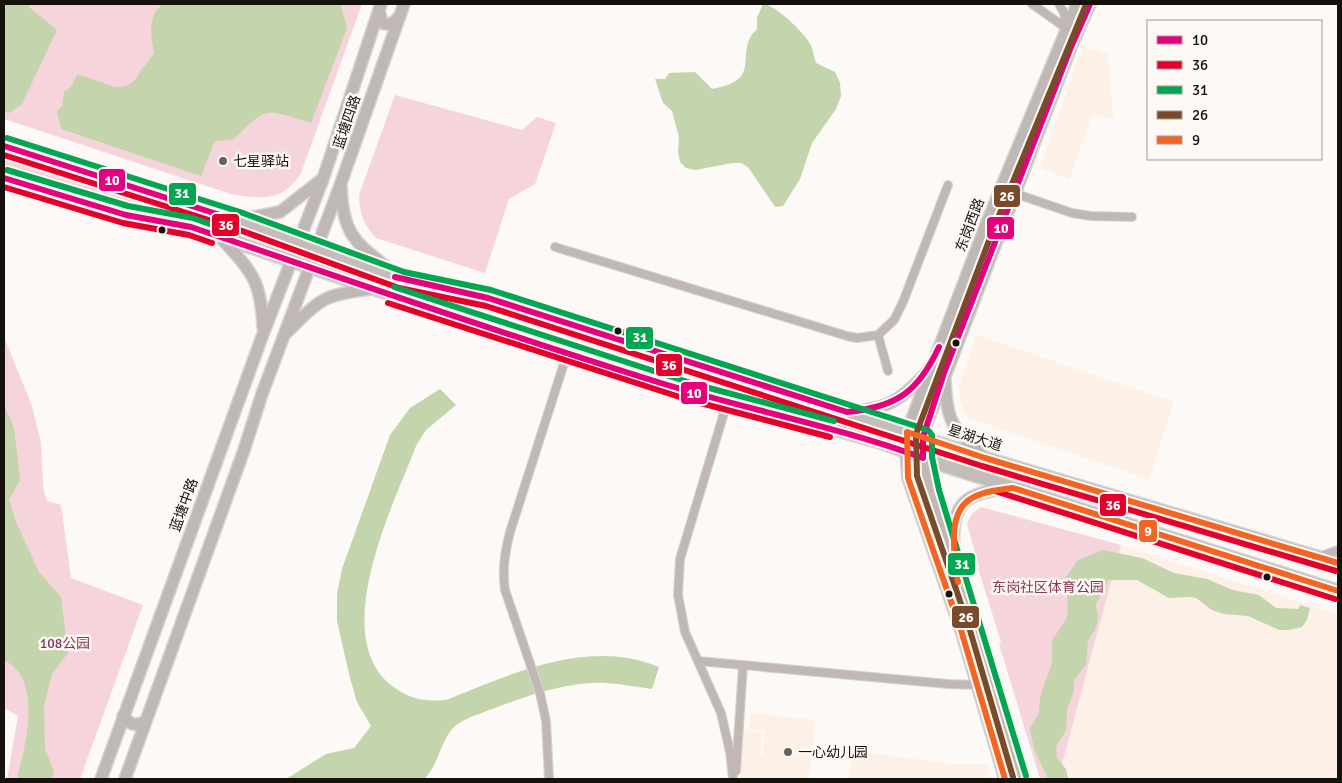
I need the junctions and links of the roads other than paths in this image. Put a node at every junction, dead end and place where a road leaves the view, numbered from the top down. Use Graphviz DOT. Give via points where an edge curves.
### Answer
graph roads {
  1 [pos="404,4"];
  2 [pos="1032,4"];
  3 [pos="1059,4"];
  4 [pos="1077,4"];
  5 [pos="1090,4"];
  6 [pos="380,6"];
  7 [pos="400,16"];
  8 [pos="1066,28"];
  9 [pos="4,146"];
  10 [pos="4,178"];
  11 [pos="323,179"];
  12 [pos="341,183"];
  13 [pos="948,185"];
  14 [pos="1014,193"];
  15 [pos="197,208"];
  16 [pos="1132,217"];
  17 [pos="237,220"];
  18 [pos="191,227"];
  19 [pos="220,237"];
  20 [pos="298,243"];
  21 [pos="555,247"];
  22 [pos="315,250"];
  23 [pos="291,261"];
  24 [pos="308,267"];
  25 [pos="402,280"];
  26 [pos="371,289"];
  27 [pos="263,334"];
  28 [pos="878,335"];
  29 [pos="283,336"];
  30 [pos="940,346"];
  31 [pos="953,351"];
  32 [pos="567,354"];
  33 [pos="931,368"];
  34 [pos="888,371"];
  35 [pos="944,373"];
  36 [pos="809,400"];
  37 [pos="727,403"];
  38 [pos="847,412"];
  39 [pos="802,420"];
  40 [pos="907,432"];
  41 [pos="923,437"];
  42 [pos="222,444"];
  43 [pos="244,450"];
  44 [pos="906,452"];
  45 [pos="923,458"];
  46 [pos="985,458"];
  47 [pos="1013,488"];
  48 [pos="1338,550"];
  49 [pos="1319,557"];
  50 [pos="1338,563"];
  51 [pos="956,576"];
  52 [pos="1338,591"];
  53 [pos="698,661"];
  54 [pos="743,666"];
  55 [pos="983,684"];
  56 [pos="123,716"];
  57 [pos="145,722"];
  58 [pos="101,779"];
  59 [pos="125,779"];
  60 [pos="548,779"];
  61 [pos="734,779"];
  62 [pos="1005,779"];
  63 [pos="1018,779"];
  1 -- 7 [label="main road, 蓝塘四路"];
  2 -- 8 [label="street"];
  3 -- 8 [label="street"];
  4 -- 8 [label="main road, 东岗西路"];
  5 -- 14 [label="main road"];
  6 -- 7 [label="main road" via="382,23 392,24"];
  6 -- 11 [label="main road, 蓝塘四路"];
  7 -- 12 [label="main road, 蓝塘四路"];
  8 -- 30 [label="main road, 东岗西路"];
  9 -- 15 [label="main road, 星湖大道"];
  10 -- 18 [label="main road" via="126,215"];
  11 -- 17 [label="main road" via="280,212"];
  11 -- 20 [label="main road, 蓝塘四路"];
  12 -- 22 [label="main road, 蓝塘四路"];
  12 -- 25 [label="main road" via="344,219 353,239"];
  13 -- 28 [label="street" via="903,302 894,320"];
  14 -- 16 [label="street" via="1072,213"];
  14 -- 31 [label="main road"];
  15 -- 17 [label="main road, 星湖大道"];
  15 -- 18 [label="main road"];
  17 -- 20 [label="main road, 星湖大道"];
  18 -- 19 [label="main road"];
  19 -- 23 [label="main road"];
  19 -- 27 [label="main road" via="255,279 262,298"];
  20 -- 22 [label="main road, 星湖大道"];
  20 -- 23 [label="main road, 蓝塘中路"];
  21 -- 28 [label="street" via="852,337"];
  22 -- 24 [label="main road"];
  22 -- 25 [label="main road, 星湖大道"];
  23 -- 24 [label="main road"];
  23 -- 27 [label="main road, 蓝塘中路"];
  24 -- 26 [label="main road"];
  24 -- 29 [label="main road"];
  25 -- 36 [label="main road, 星湖大道" via="488,298"];
  26 -- 29 [label="main road" via="324,298 308,309"];
  26 -- 32 [label="main road"];
  27 -- 42 [label="main road, 蓝塘中路"];
  28 -- 34 [label="street"];
  29 -- 43 [label="main road"];
  30 -- 31 [label="main road"];
  30 -- 33 [label="main road, 东岗西路"];
  31 -- 35 [label="main road"];
  32 -- 37 [label="main road"];
  32 -- 60 [label="street" via="504,557 505,590 540,693 548,738"];
  33 -- 38 [label="main road" via="907,394 891,404"];
  33 -- 40 [label="main road, 东岗西路"];
  35 -- 41 [label="main road"];
  35 -- 46 [label="main road" via="946,406 951,422 955,430"];
  36 -- 38 [label="main road, 星湖大道"];
  36 -- 39 [label="main road" via="809,410"];
  37 -- 39 [label="main road"];
  37 -- 53 [label="street" via="680,559 678,595 685,632"];
  38 -- 40 [label="main road, 星湖大道"];
  39 -- 44 [label="main road"];
  40 -- 41 [label="main road, 星湖大道"];
  40 -- 44 [label="main road, 东岗西路"];
  41 -- 45 [label="main road"];
  41 -- 46 [label="main road, 星湖大道"];
  42 -- 43 [label="main road" via="231,443"];
  42 -- 56 [label="main road, 蓝塘中路"];
  43 -- 57 [label="main road"];
  44 -- 45 [label="main road"];
  44 -- 55 [label="main road, 东岗西路" via="908,478"];
  45 -- 47 [label="main road"];
  45 -- 51 [label="main road"];
  46 -- 49 [label="main road, 星湖大道"];
  47 -- 51 [label="main road" via="978,494 956,513 952,532"];
  47 -- 52 [label="main road"];
  48 -- 49 [label="street"];
  49 -- 50 [label="main road, 星湖大道"];
  51 -- 55 [label="main road"];
  53 -- 54 [label="street"];
  53 -- 61 [label="street" via="721,713"];
  54 -- 55 [label="street"];
  54 -- 61 [label="street"];
  55 -- 62 [label="main road"];
  55 -- 63 [label="main road"];
  56 -- 57 [label="main road" via="128,723"];
  56 -- 58 [label="main road, 蓝塘中路"];
  57 -- 59 [label="main road"];
}
